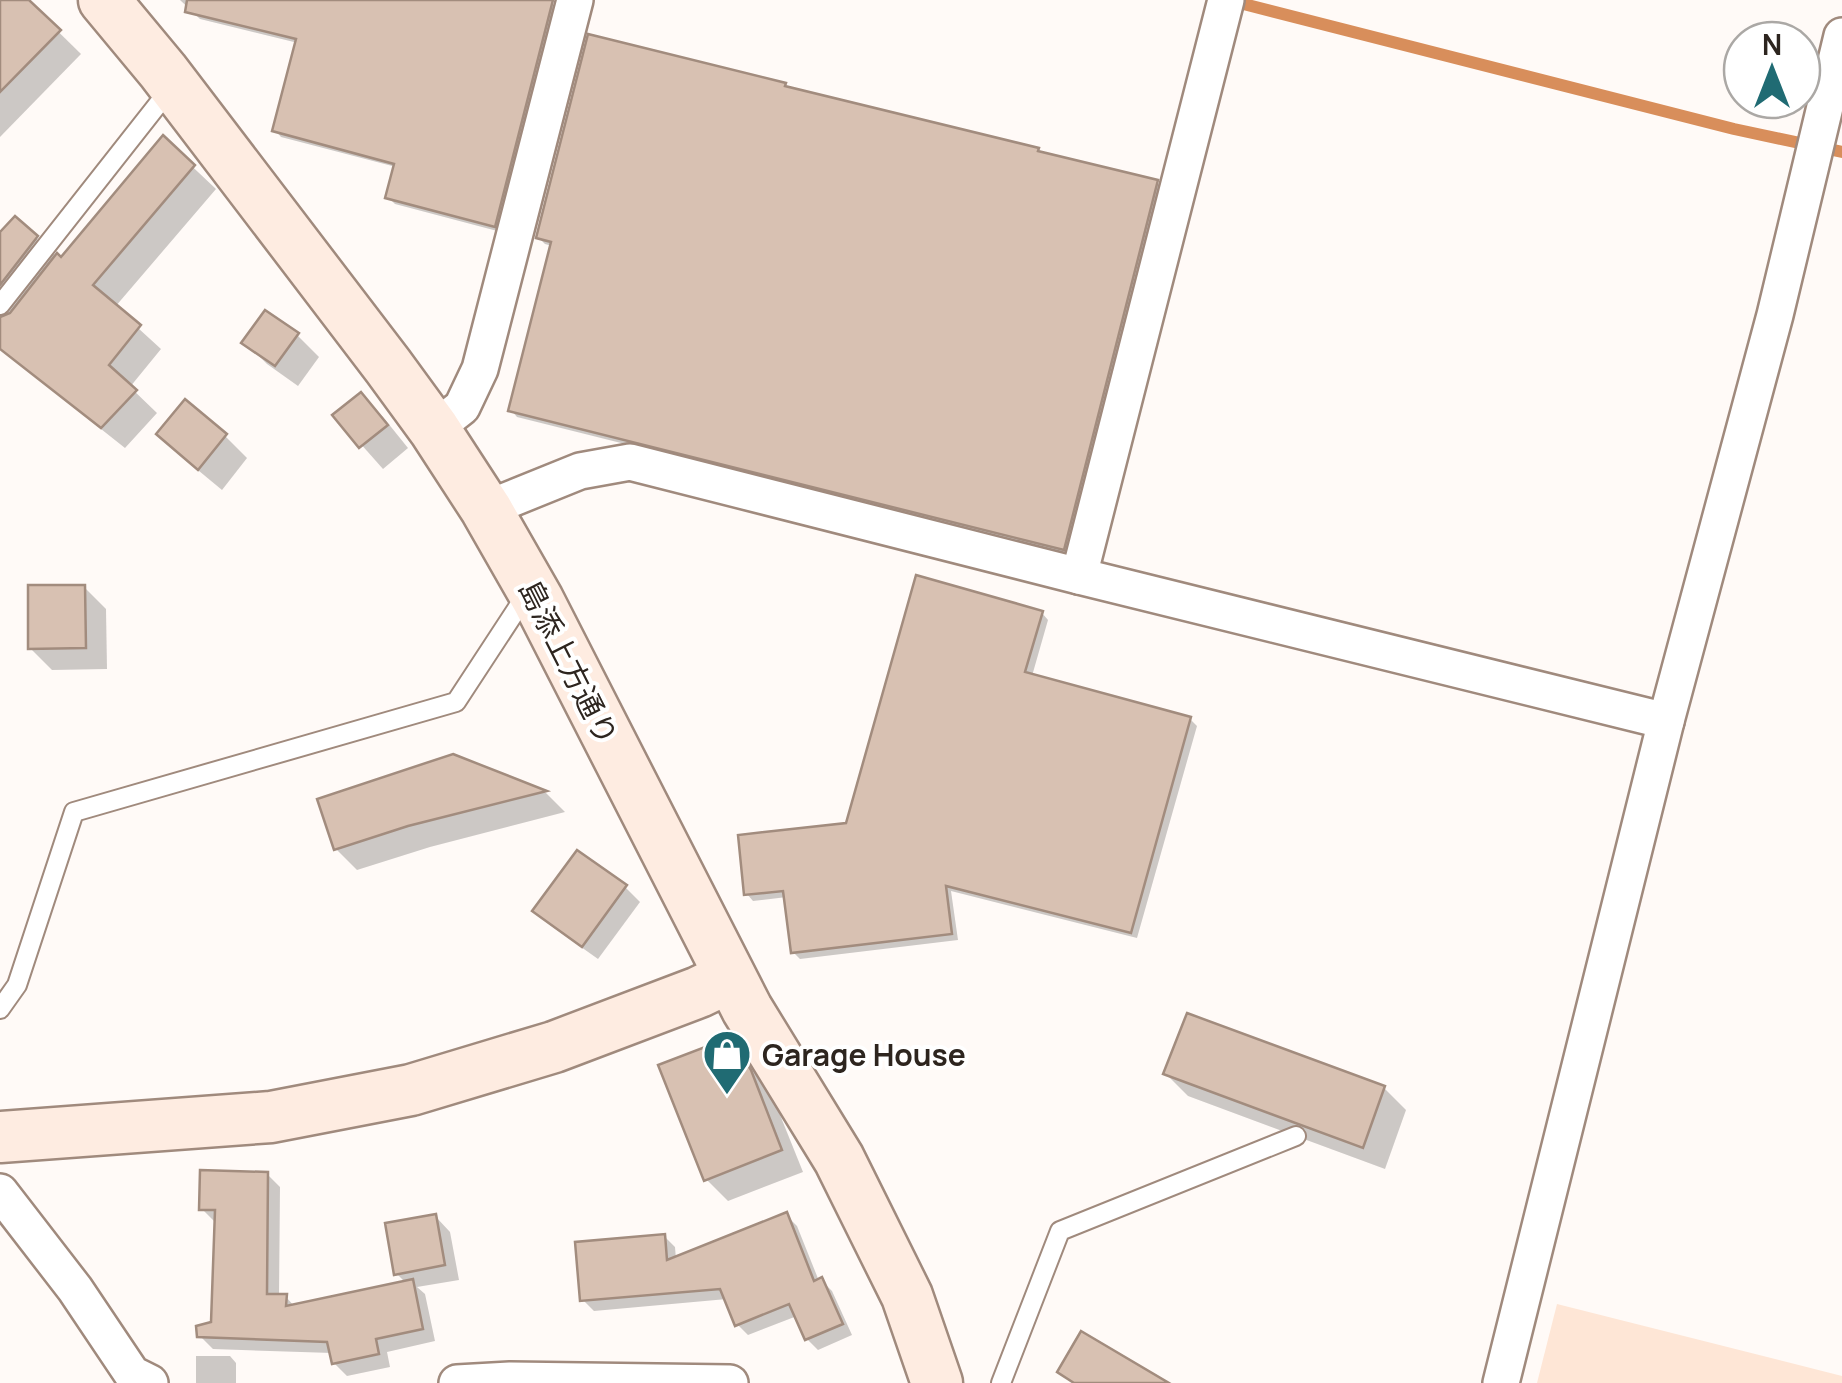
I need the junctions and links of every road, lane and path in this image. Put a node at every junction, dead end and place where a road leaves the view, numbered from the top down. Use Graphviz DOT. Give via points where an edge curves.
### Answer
graph roads {
  1 [pos="104,0"];
  2 [pos="575,0"];
  3 [pos="1226,0"];
  4 [pos="1842,36"];
  5 [pos="174,85"];
  6 [pos="0,305"];
  7 [pos="434,429"];
  8 [pos="486,509"];
  9 [pos="1079,576"];
  10 [pos="530,587"];
  11 [pos="1666,721"];
  12 [pos="730,976"];
  13 [pos="0,1009"];
  14 [pos="1296,1136"];
  15 [pos="0,1138"];
  16 [pos="0,1192"];
  17 [pos="150,1383"];
  18 [pos="458,1383"];
  19 [pos="730,1383"];
  20 [pos="937,1383"];
  21 [pos="1000,1383"];
  22 [pos="1502,1383"];
  1 -- 5 [label="street, 島添上方通り"];
  2 -- 7 [label="street" via="480,369 462,407"];
  3 -- 9 [label="street"];
  4 -- 11 [label="street"];
  5 -- 6 [label="lane"];
  5 -- 7 [label="street, 島添上方通り"];
  7 -- 8 [label="street, 島添上方通り"];
  8 -- 9 [label="street" via="580,472 630,462"];
  8 -- 10 [label="street, 島添上方通り"];
  9 -- 11 [label="street"];
  10 -- 12 [label="street, 島添上方通り"];
  10 -- 13 [label="lane" via="456,702 74,812 17,985"];
  11 -- 22 [label="street"];
  12 -- 15 [label="street" via="554,1046 411,1090 270,1117"];
  12 -- 20 [label="street, 島添上方通り" via="839,1159 907,1296"];
  14 -- 21 [label="lane" via="1060,1231"];
  16 -- 17 [label="street" via="132,1374"];
  18 -- 19 [label="street"];
}
